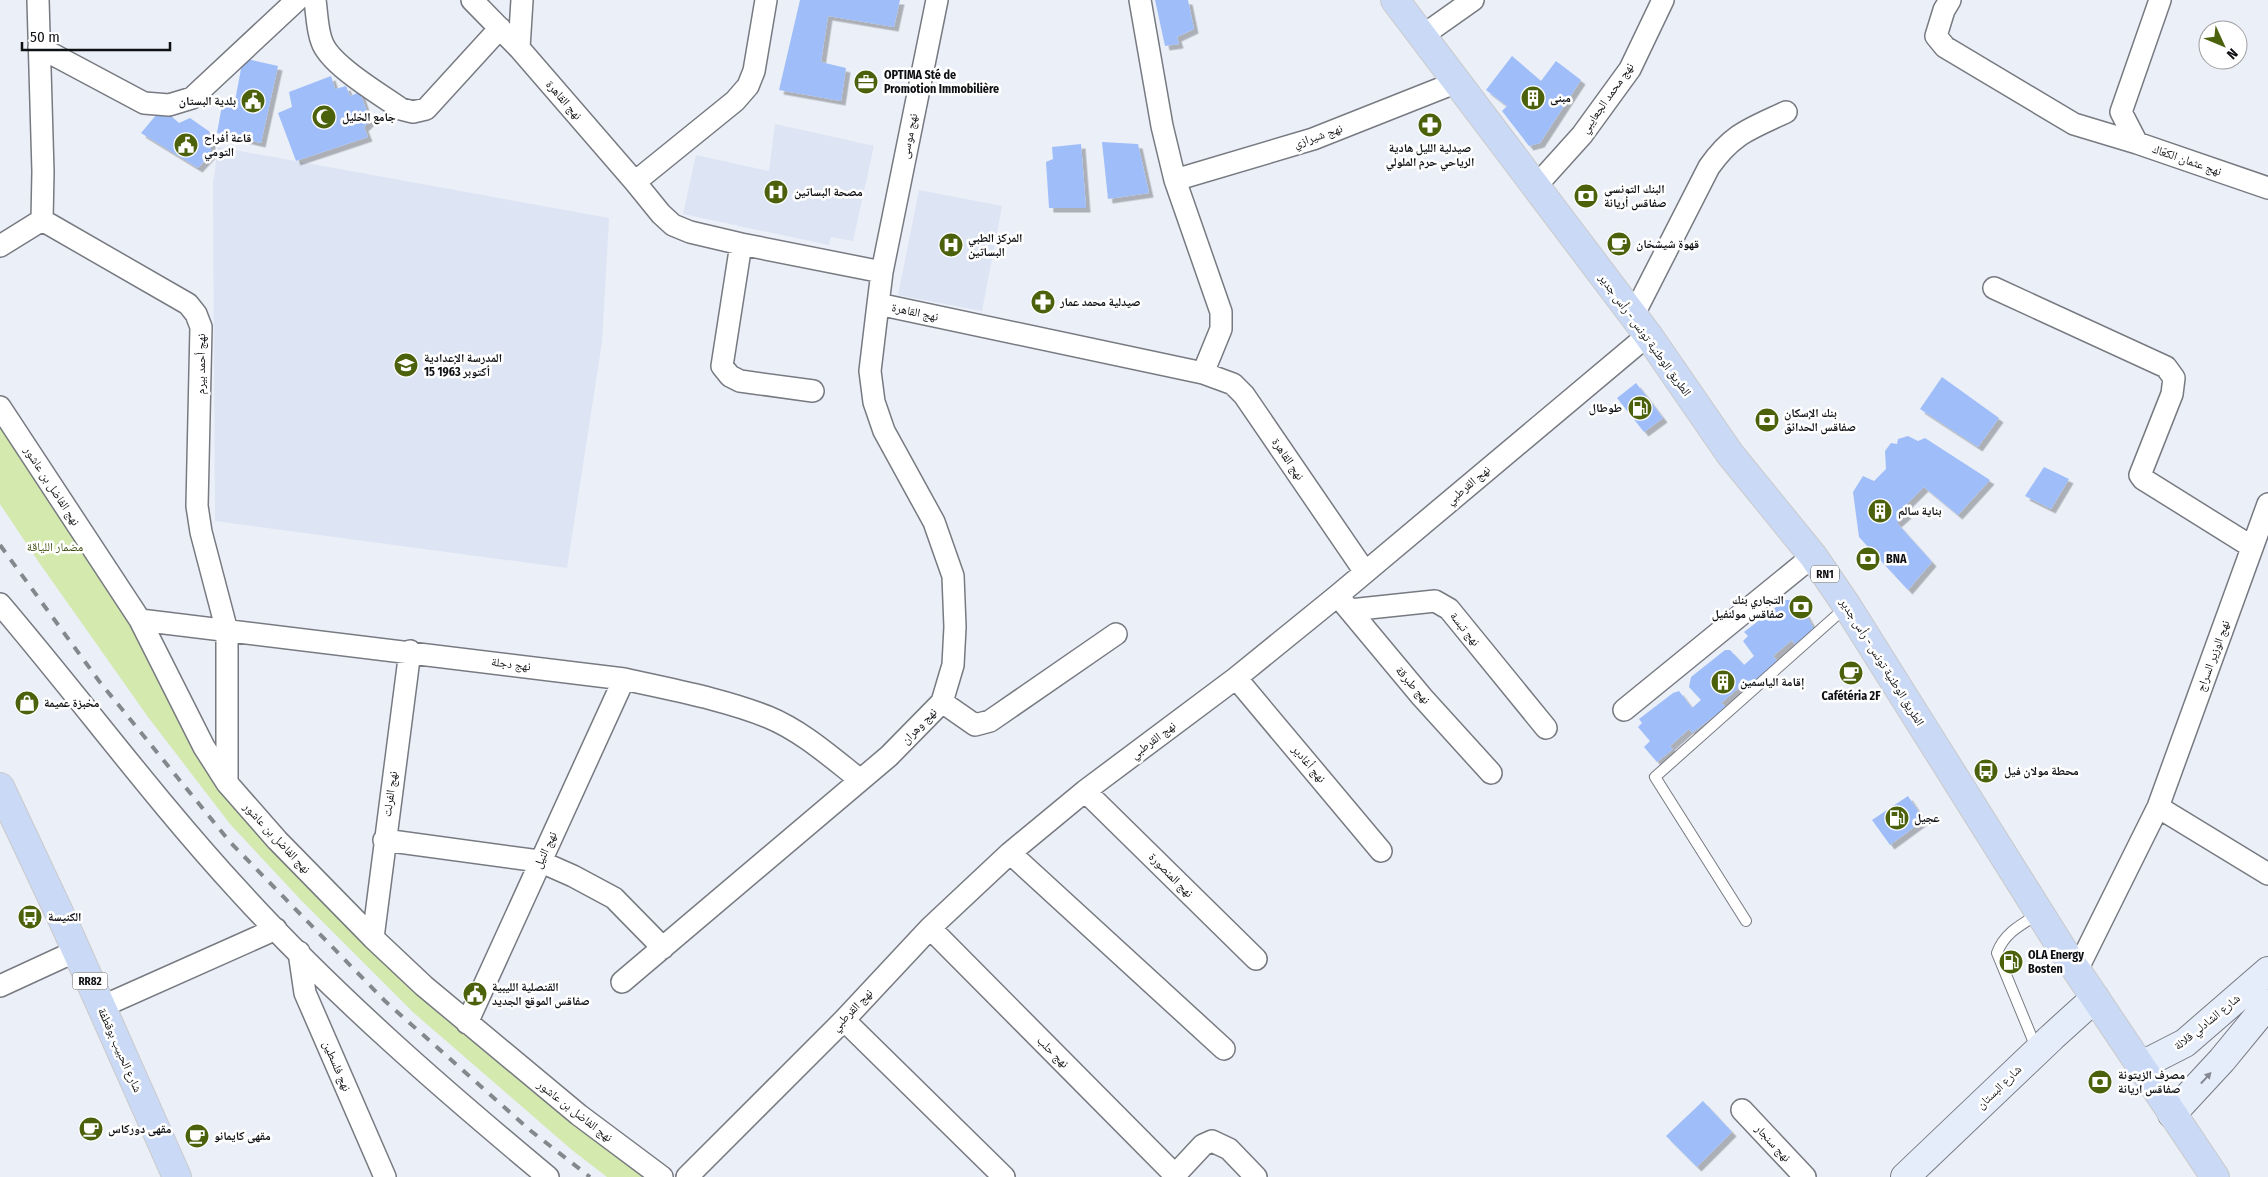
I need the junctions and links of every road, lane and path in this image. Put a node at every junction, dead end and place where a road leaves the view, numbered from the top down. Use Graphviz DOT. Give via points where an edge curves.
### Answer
graph roads {
  1 [pos="38,0"];
  2 [pos="297,0"];
  3 [pos="315,0"];
  4 [pos="472,0"];
  5 [pos="522,0"];
  6 [pos="766,0"];
  7 [pos="936,0"];
  8 [pos="1140,0"];
  9 [pos="1395,0"];
  10 [pos="1473,0"];
  11 [pos="1663,0"];
  12 [pos="1950,0"];
  13 [pos="2160,0"];
  14 [pos="500,28"];
  15 [pos="1422,36"];
  16 [pos="39,46"];
  17 [pos="519,48"];
  18 [pos="1457,82"];
  19 [pos="1786,112"];
  20 [pos="2137,143"];
  21 [pos="1175,180"];
  22 [pos="635,182"];
  23 [pos="1536,186"];
  24 [pos="2268,188"];
  25 [pos="42,220"];
  26 [pos="741,244"];
  27 [pos="0,246"];
  28 [pos="882,272"];
  29 [pos="1994,288"];
  30 [pos="878,304"];
  31 [pos="1640,326"];
  32 [pos="1203,373"];
  33 [pos="813,390"];
  34 [pos="0,407"];
  35 [pos="2268,504"];
  36 [pos="2252,547"];
  37 [pos="1813,556"];
  38 [pos="1365,572"];
  39 [pos="1344,603"];
  40 [pos="0,604"];
  41 [pos="1847,606"];
  42 [pos="140,620"];
  43 [pos="226,631"];
  44 [pos="1116,634"];
  45 [pos="410,651"];
  46 [pos="1236,678"];
  47 [pos="624,679"];
  48 [pos="942,702"];
  49 [pos="1624,710"];
  50 [pos="1546,728"];
  51 [pos="1491,772"];
  52 [pos="860,779"];
  53 [pos="227,783"];
  54 [pos="0,787"];
  55 [pos="1085,790"];
  56 [pos="2158,807"];
  57 [pos="384,840"];
  58 [pos="1381,851"];
  59 [pos="1010,853"];
  60 [pos="540,861"];
  61 [pos="2268,874"];
  62 [pos="2040,913"];
  63 [pos="1746,921"];
  64 [pos="930,928"];
  65 [pos="276,930"];
  66 [pos="372,938"];
  67 [pos="663,948"];
  68 [pos="76,952"];
  69 [pos="300,952"];
  70 [pos="1256,959"];
  71 [pos="2077,970"];
  72 [pos="2268,971"];
  73 [pos="622,982"];
  74 [pos="0,986"];
  75 [pos="2095,998"];
  76 [pos="2268,1004"];
  77 [pos="101,1006"];
  78 [pos="844,1020"];
  79 [pos="467,1023"];
  80 [pos="1224,1050"];
  81 [pos="2038,1050"];
  82 [pos="2140,1066"];
  83 [pos="1742,1110"];
  84 [pos="2172,1114"];
  85 [pos="1176,1176"];
  86 [pos="177,1177"];
  87 [pos="384,1177"];
  88 [pos="548,1177"];
  89 [pos="662,1177"];
  90 [pos="687,1177"];
  91 [pos="1004,1177"];
  92 [pos="1256,1177"];
  93 [pos="1805,1177"];
  94 [pos="1905,1177"];
  95 [pos="2215,1177"];
  1 -- 16 [label="street"];
  2 -- 16 [label="street" via="192,98 169,105 144,103"];
  3 -- 14 [label="street" via="322,43 330,57 401,109 414,112 426,108"];
  4 -- 14 [label="street, نهج القاهرة"];
  5 -- 17 [label="street"];
  6 -- 22 [label="street" via="754,71 748,86 735,101"];
  7 -- 28 [label="street, نهج موسى"];
  8 -- 21 [label="street"];
  9 -- 15 [label="main road, الطريق الوطنية تونس - رأس جدير / RN1"];
  10 -- 15 [label="street"];
  11 -- 23 [label="street, نهج محمد الجعايبي" via="1630,69 1582,134"];
  12 -- 20 [label="street" via="1936,36 1945,47 2074,124"];
  13 -- 20 [label="street, نهج عثمان الكعّاك" via="2121,112"];
  14 -- 17 [label="street, نهج القاهرة"];
  15 -- 18 [label="main road, الطريق الوطنية تونس - رأس جدير / RN1"];
  16 -- 25 [label="street"];
  17 -- 22 [label="street, نهج القاهرة"];
  18 -- 21 [label="street, نهج شيرازي" via="1313,139"];
  18 -- 23 [label="main road, الطريق الوطنية تونس - رأس جدير / RN1"];
  19 -- 31 [label="street" via="1738,134 1721,150 1710,167"];
  20 -- 24 [label="street, نهج عثمان الكعّاك"];
  21 -- 32 [label="street" via="1221,312 1221,329"];
  22 -- 26 [label="street, نهج القاهرة" via="673,226"];
  23 -- 31 [label="main road, الطريق الوطنية تونس - رأس جدير / RN1"];
  25 -- 27 [label="street"];
  25 -- 43 [label="street, نهج أحمد بيرم" via="188,304 196,314 201,328 197,506"];
  26 -- 28 [label="street, نهج القاهرة"];
  26 -- 33 [label="street" via="722,366 730,376 740,381"];
  28 -- 30 [label="street, نهج القاهرة"];
  29 -- 36 [label="street" via="2166,367 2174,378 2172,394 2140,475"];
  30 -- 32 [label="street, نهج القاهرة"];
  30 -- 48 [label="street, نهج وهران" via="870,371 874,402 884,431 934,522 953,576 953,664"];
  31 -- 37 [label="main road, الطريق الوطنية تونس - رأس جدير / RN1" via="1730,454"];
  31 -- 38 [label="street, نهج القرطبي"];
  32 -- 38 [label="street, نهج القاهرة" via="1232,384 1244,395"];
  34 -- 42 [label="street, نهج الفاضل بن عاشور"];
  35 -- 36 [label="street, نهج الوزير السراج"];
  36 -- 56 [label="street, نهج الوزير السراج"];
  37 -- 41 [label="main road, الطريق الوطنية تونس - رأس جدير / RN1"];
  37 -- 49 [label="street"];
  38 -- 39 [label="street, نهج القرطبي"];
  39 -- 46 [label="street, نهج القرطبي"];
  39 -- 50 [label="street, نهج تبسة" via="1435,601 1449,609"];
  39 -- 51 [label="street, نهج طبرقة" via="1422,697"];
  40 -- 65 [label="street" via="184,828"];
  41 -- 62 [label="main road, الطريق الوطنية تونس - رأس جدير / RN1"];
  41 -- 63 [label="lane" via="1655,777"];
  42 -- 43 [label="street, نهج دجلة"];
  42 -- 53 [label="street, نهج الفاضل بن عاشور" via="204,747"];
  43 -- 45 [label="street, نهج دجلة"];
  43 -- 53 [label="street, نهج أحمد بيرم"];
  44 -- 48 [label="street" via="990,721 975,725"];
  45 -- 47 [label="street, نهج دجلة"];
  45 -- 57 [label="street, نهج الفرلت"];
  46 -- 55 [label="street, نهج القرطبي"];
  46 -- 58 [label="street, نهج أغادير"];
  47 -- 52 [label="street, نهج دجلة" via="693,695 768,718 791,729"];
  47 -- 60 [label="street, نهج النيل"];
  48 -- 52 [label="street, نهج وهران" via="912,735"];
  52 -- 67 [label="street, نهج وهران"];
  53 -- 66 [label="street, نهج الفاضل بن عاشور"];
  54 -- 68 [label="main road, شارع الحبيب بوقطفة / RR82"];
  55 -- 59 [label="street, نهج القرطبي"];
  55 -- 70 [label="street, نهج المنصورة"];
  56 -- 61 [label="street"];
  56 -- 71 [label="street, نهج الوزير السراج"];
  57 -- 60 [label="street"];
  57 -- 66 [label="street, نهج الفرلت"];
  59 -- 64 [label="street, نهج القرطبي"];
  59 -- 80 [label="street"];
  60 -- 67 [label="street" via="614,898"];
  60 -- 79 [label="street, نهج النيل"];
  62 -- 71 [label="main road, الطريق الوطنية تونس - رأس جدير / RN1"];
  62 -- 81 [label="lane" via="2008,934 1997,952"];
  64 -- 78 [label="street, نهج القرطبي"];
  64 -- 85 [label="street, نهج حلب"];
  65 -- 69 [label="street"];
  65 -- 77 [label="street"];
  66 -- 79 [label="street, نهج الفاضل بن عاشور"];
  67 -- 73 [label="street, نهج وهران"];
  68 -- 74 [label="street"];
  68 -- 77 [label="main road, شارع الحبيب بوقطفة / RR82"];
  69 -- 87 [label="street, نهج فلسطين" via="306,993"];
  69 -- 88 [label="street" via="404,1052"];
  71 -- 75 [label="main road, الطريق الوطنية تونس - رأس جدير / RN1"];
  72 -- 82 [label="main road, شارع الشادلي قلالة" via="2185,1043"];
  75 -- 81 [label="main road, شارع البستان"];
  75 -- 82 [label="main road, الطريق الوطنية تونس - رأس جدير / RN1"];
  84 -- 76 [label="main road, one-way"];
  77 -- 86 [label="main road, شارع الحبيب بوقطفة / RR82"];
  78 -- 90 [label="street, نهج القرطبي"];
  78 -- 91 [label="street"];
  79 -- 89 [label="street, نهج الفاضل بن عاشور" via="579,1115"];
  81 -- 94 [label="main road, شارع البستان"];
  82 -- 84 [label="main road, الطريق الوطنية تونس - رأس جدير / RN1"];
  83 -- 93 [label="street, نهج سنجار"];
  84 -- 95 [label="main road, الطريق الوطنية تونس - رأس جدير / RN1"];
  85 -- 92 [label="street" via="1203,1146 1212,1141 1228,1149"];
}
